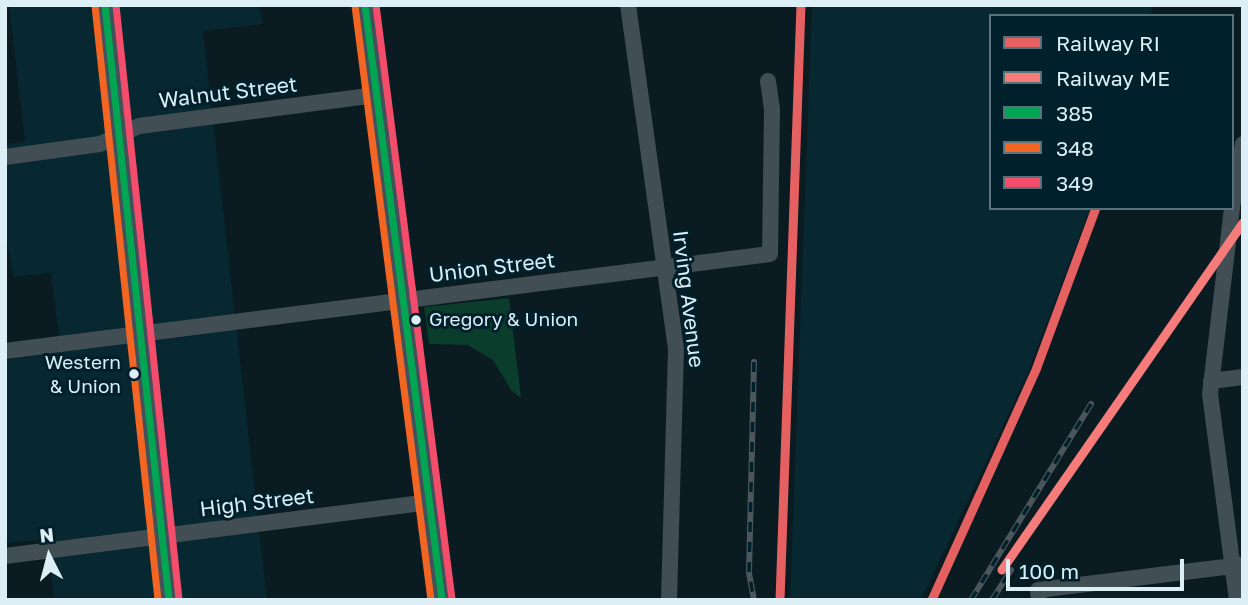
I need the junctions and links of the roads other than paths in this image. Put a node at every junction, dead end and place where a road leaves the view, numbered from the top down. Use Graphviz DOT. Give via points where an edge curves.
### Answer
graph roads {
  1 [pos="105,5"];
  2 [pos="365,5"];
  3 [pos="628,5"];
  4 [pos="768,81"];
  5 [pos="376,95"];
  6 [pos="119,135"];
  7 [pos="1243,144"];
  8 [pos="5,157"];
  9 [pos="1235,199"];
  10 [pos="1234,210"];
  11 [pos="664,267"];
  12 [pos="404,300"];
  13 [pos="140,334"];
  14 [pos="5,351"];
  15 [pos="1243,377"];
  16 [pos="1211,381"];
  17 [pos="430,502"];
  18 [pos="162,536"];
  19 [pos="5,556"];
  20 [pos="1238,566"];
  21 [pos="1039,595"];
  22 [pos="169,600"];
  23 [pos="442,600"];
  24 [pos="670,600"];
  25 [pos="1237,600"];
  1 -- 6 [label="main road"];
  2 -- 5 [label="main road"];
  3 -- 11 [label="street, Irving Avenue"];
  4 -- 11 [label="street, Union Street" via="772,109 770,254"];
  5 -- 6 [label="street, Walnut Street" via="139,126"];
  5 -- 12 [label="main road"];
  6 -- 8 [label="street, Walnut Street" via="100,144"];
  6 -- 13 [label="main road"];
  7 -- 9 [label="street"];
  10 -- 16 [label="street"];
  11 -- 12 [label="street, Union Street"];
  11 -- 24 [label="street, Irving Avenue" via="677,375"];
  12 -- 13 [label="street, Union Street"];
  12 -- 17 [label="main road"];
  13 -- 14 [label="street, Union Street"];
  13 -- 18 [label="main road"];
  15 -- 16 [label="street"];
  16 -- 20 [label="street"];
  17 -- 18 [label="street, High Street"];
  17 -- 23 [label="main road"];
  18 -- 19 [label="street, High Street"];
  18 -- 22 [label="main road"];
  20 -- 21 [label="street"];
  20 -- 25 [label="street"];
}
